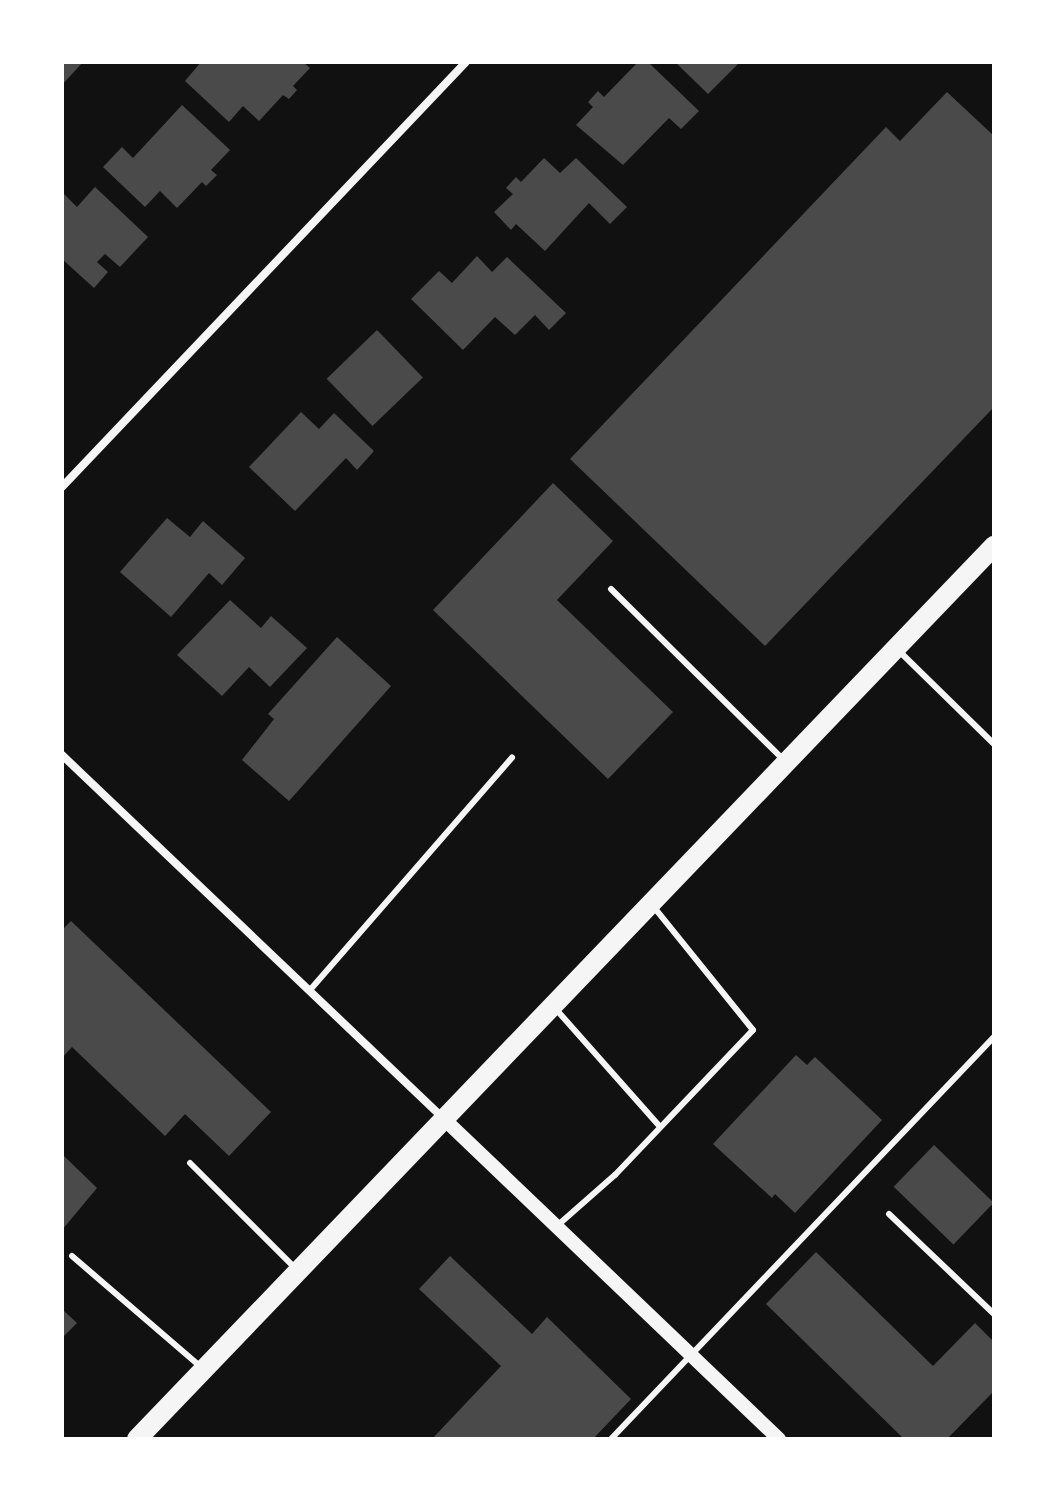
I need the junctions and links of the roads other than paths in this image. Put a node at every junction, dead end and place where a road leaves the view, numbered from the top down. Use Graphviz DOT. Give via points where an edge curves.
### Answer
graph roads {
  1 [pos="466,62"];
  2 [pos="62,487"];
  3 [pos="994,546"];
  4 [pos="611,589"];
  5 [pos="896,648"];
  6 [pos="994,744"];
  7 [pos="62,755"];
  8 [pos="512,758"];
  9 [pos="785,762"];
  10 [pos="650,902"];
  11 [pos="310,990"];
  12 [pos="552,1004"];
  13 [pos="994,1037"];
  14 [pos="443,1118"];
  15 [pos="660,1127"];
  16 [pos="190,1163"];
  17 [pos="889,1214"];
  18 [pos="556,1227"];
  19 [pos="72,1256"];
  20 [pos="297,1271"];
  21 [pos="994,1314"];
  22 [pos="691,1356"];
  23 [pos="203,1369"];
  24 [pos="137,1439"];
  25 [pos="611,1439"];
  26 [pos="779,1439"];
  1 -- 2 [label="street"];
  3 -- 5 [label="main road"];
  4 -- 9 [label="lane"];
  5 -- 6 [label="lane"];
  5 -- 9 [label="main road"];
  7 -- 11 [label="street"];
  8 -- 11 [label="lane"];
  9 -- 10 [label="main road"];
  10 -- 12 [label="main road"];
  10 -- 15 [label="lane" via="753,1030"];
  11 -- 14 [label="street"];
  12 -- 14 [label="main road"];
  12 -- 15 [label="lane"];
  13 -- 22 [label="lane"];
  14 -- 18 [label="street"];
  14 -- 20 [label="main road"];
  15 -- 18 [label="lane"];
  16 -- 20 [label="lane"];
  17 -- 21 [label="lane"];
  18 -- 22 [label="street"];
  19 -- 23 [label="lane"];
  20 -- 23 [label="main road"];
  22 -- 25 [label="lane"];
  22 -- 26 [label="street"];
  23 -- 24 [label="main road"];
}
